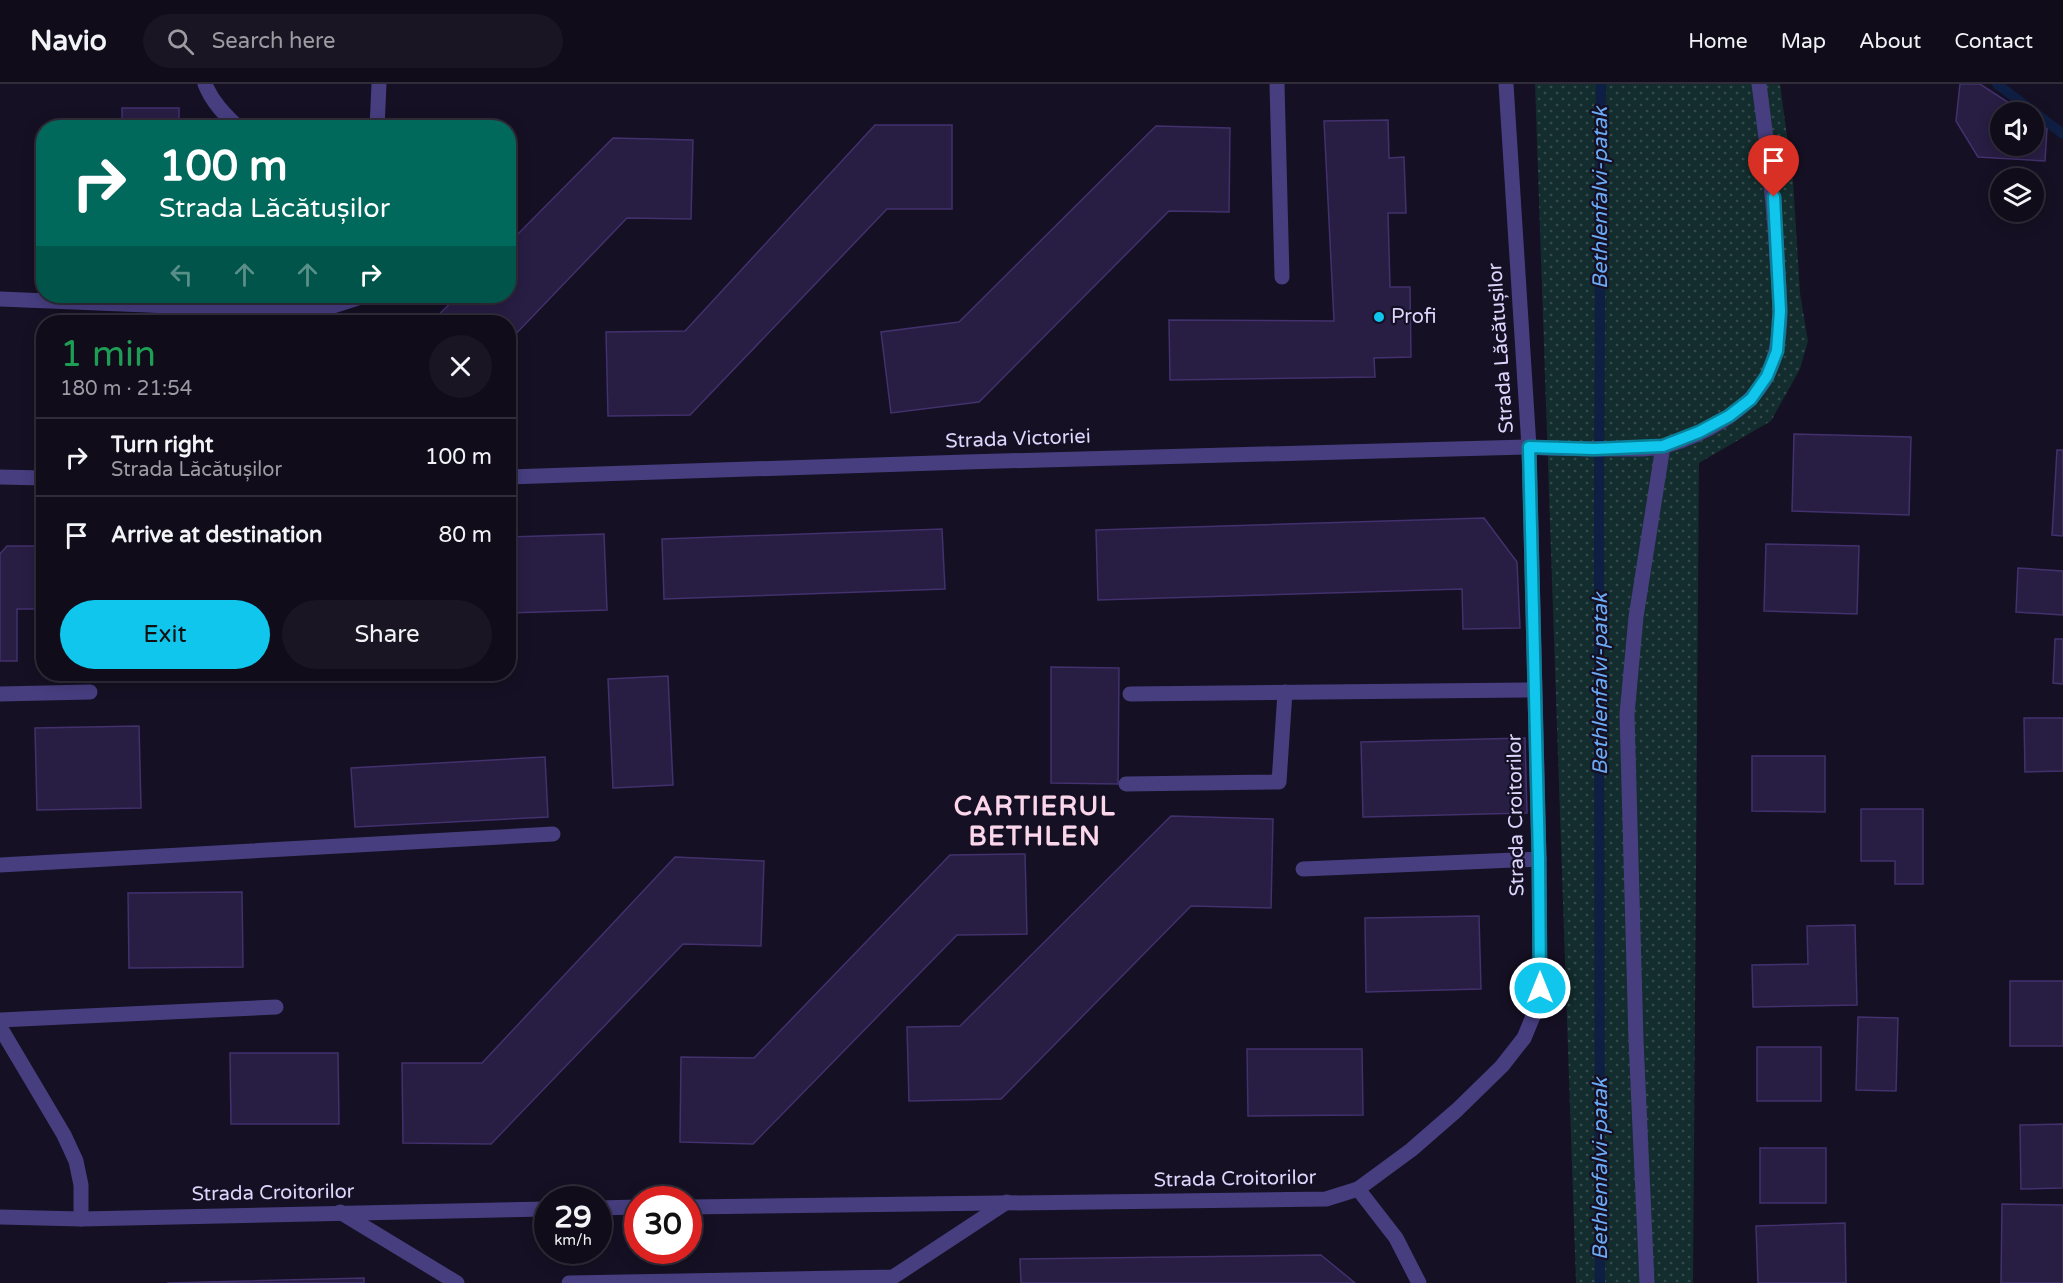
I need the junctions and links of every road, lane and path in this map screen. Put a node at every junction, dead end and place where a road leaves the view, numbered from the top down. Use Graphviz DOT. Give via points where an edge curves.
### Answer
graph roads {
  1 [pos="205,84"];
  2 [pos="379,84"];
  3 [pos="1277,84"];
  4 [pos="1506,84"];
  5 [pos="1759,84"];
  6 [pos="230,120"];
  7 [pos="377,120"];
  8 [pos="1282,277"];
  9 [pos="0,299"];
  10 [pos="36,301"];
  11 [pos="70,303"];
  12 [pos="347,303"];
  13 [pos="279,315"];
  14 [pos="319,315"];
  15 [pos="1663,446"];
  16 [pos="1529,447"];
  17 [pos="0,477"];
  18 [pos="516,477"];
  19 [pos="36,478"];
  20 [pos="1534,690"];
  21 [pos="90,692"];
  22 [pos="1285,692"];
  23 [pos="0,694"];
  24 [pos="1130,694"];
  25 [pos="1126,784"];
  26 [pos="553,834"];
  27 [pos="1539,859"];
  28 [pos="0,865"];
  29 [pos="1303,869"];
  30 [pos="276,1007"];
  31 [pos="0,1020"];
  32 [pos="0,1027"];
  33 [pos="1358,1189"];
  34 [pos="1007,1202"];
  35 [pos="702,1207"];
  36 [pos="534,1209"];
  37 [pos="340,1212"];
  38 [pos="0,1217"];
  39 [pos="81,1218"];
  40 [pos="893,1280"];
  41 [pos="457,1283"];
  42 [pos="569,1283"];
  43 [pos="1419,1283"];
  44 [pos="1647,1283"];
  1 -- 6 [label="street"];
  2 -- 7 [label="street"];
  3 -- 8 [label="street"];
  4 -- 16 [label="street, Strada Lăcătușilor"];
  5 -- 15 [label="street, Strada Lăcătușilor" via="1774,197 1780,311 1777,351 1767,376 1751,399 1729,416"];
  9 -- 10 [label="street"];
  11 -- 13 [label="street"];
  12 -- 14 [label="street"];
  15 -- 16 [label="street, Strada Lăcătușilor"];
  15 -- 44 [label="street" via="1636,617 1627,714"];
  16 -- 18 [label="street, Strada Victoriei"];
  16 -- 20 [label="street, Strada Croitorilor"];
  17 -- 19 [label="street"];
  20 -- 22 [label="street"];
  20 -- 27 [label="street, Strada Croitorilor"];
  21 -- 23 [label="street"];
  22 -- 24 [label="street"];
  22 -- 25 [label="street" via="1279,782"];
  26 -- 28 [label="street"];
  27 -- 29 [label="street"];
  27 -- 33 [label="street, Strada Croitorilor" via="1540,988 1524,1038 1457,1110 1412,1150"];
  30 -- 31 [label="street"];
  32 -- 39 [label="street" via="76,1161"];
  33 -- 34 [label="street, Strada Croitorilor" via="1326,1199"];
  33 -- 43 [label="street" via="1396,1238"];
  34 -- 35 [label="street, Strada Croitorilor"];
  34 -- 40 [label="street"];
  36 -- 37 [label="street, Strada Croitorilor"];
  37 -- 39 [label="street, Strada Croitorilor"];
  37 -- 41 [label="street"];
  38 -- 39 [label="street, Strada Croitorilor"];
  40 -- 42 [label="street"];
}
